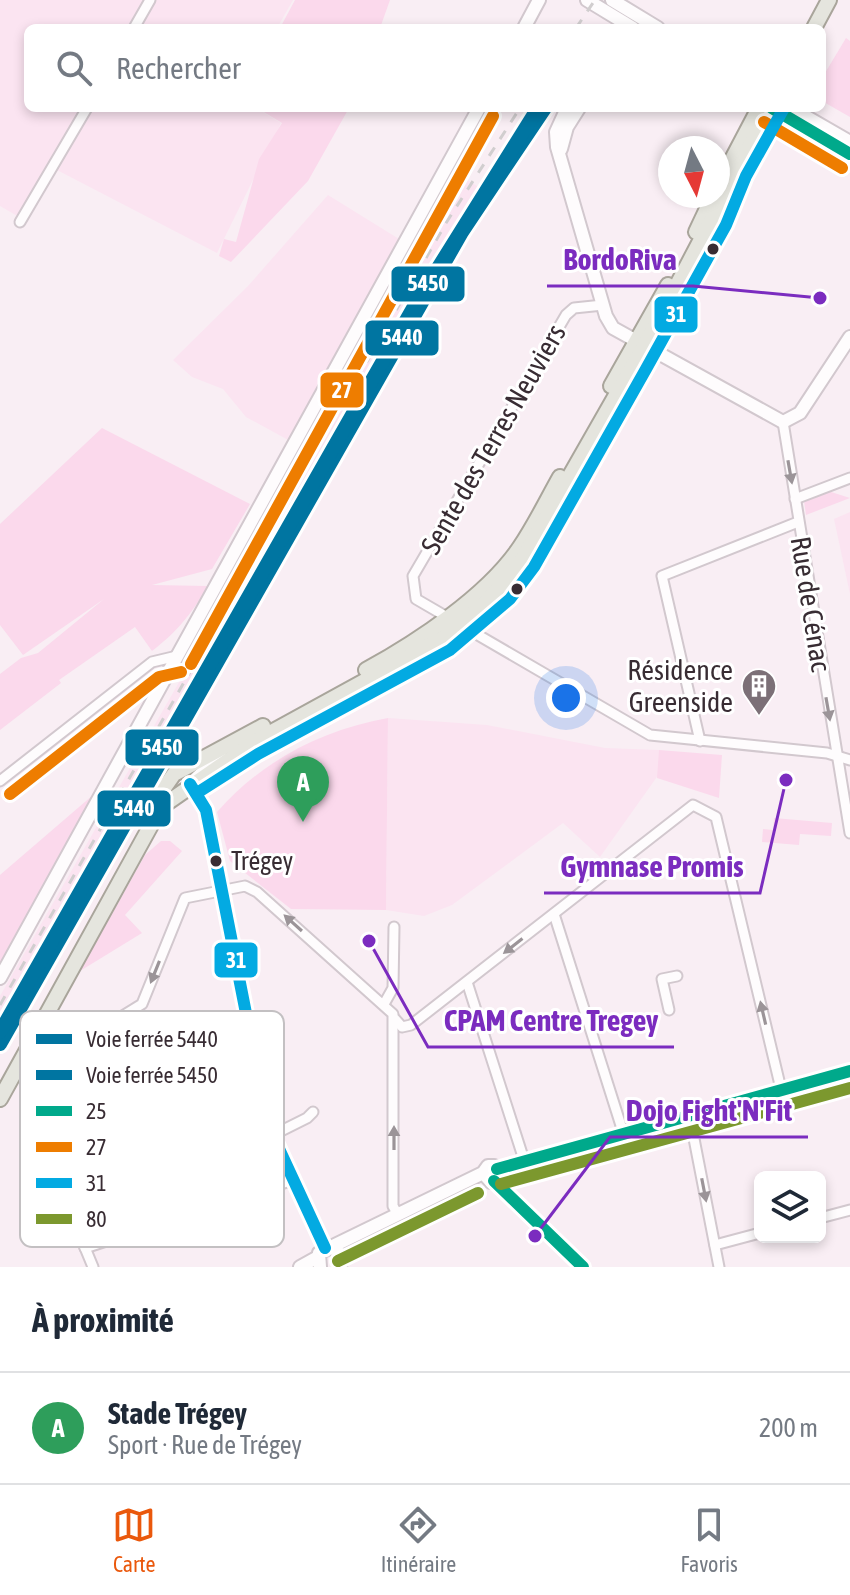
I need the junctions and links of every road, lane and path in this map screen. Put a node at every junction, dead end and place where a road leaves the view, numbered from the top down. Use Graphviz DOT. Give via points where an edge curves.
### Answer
graph roads {
  1 [pos="150,0"];
  2 [pos="539,0"];
  3 [pos="587,0"];
  4 [pos="612,0"];
  5 [pos="819,0"];
  6 [pos="829,0"];
  7 [pos="136,24"];
  8 [pos="526,24"];
  9 [pos="632,24"];
  10 [pos="633,24"];
  11 [pos="806,24"];
  12 [pos="816,24"];
  13 [pos="85,112"];
  14 [pos="477,112"];
  15 [pos="565,112"];
  16 [pos="576,112"];
  17 [pos="757,112"];
  18 [pos="768,112"];
  19 [pos="778,112"];
  20 [pos="798,112"];
  21 [pos="850,142"];
  22 [pos="745,144"];
  23 [pos="850,154"];
  24 [pos="561,156"];
  25 [pos="730,167"];
  26 [pos="707,208"];
  27 [pos="20,222"];
  28 [pos="603,305"];
  29 [pos="850,337"];
  30 [pos="640,343"];
  31 [pos="783,422"];
  32 [pos="850,478"];
  33 [pos="795,499"];
  34 [pos="798,522"];
  35 [pos="446,616"];
  36 [pos="460,625"];
  37 [pos="177,656"];
  38 [pos="396,665"];
  39 [pos="256,730"];
  40 [pos="700,741"];
  41 [pos="836,756"];
  42 [pos="850,760"];
  43 [pos="0,781"];
  44 [pos="190,784"];
  45 [pos="850,833"];
  46 [pos="221,890"];
  47 [pos="554,914"];
  48 [pos="394,927"];
  49 [pos="677,976"];
  50 [pos="0,978"];
  51 [pos="467,982"];
  52 [pos="384,1004"];
  53 [pos="669,1010"];
  54 [pos="40,1011"];
  55 [pos="48,1011"];
  56 [pos="131,1011"];
  57 [pos="246,1011"];
  58 [pos="395,1019"];
  59 [pos="20,1047"];
  60 [pos="20,1062"];
  61 [pos="846,1072"];
  62 [pos="0,1083"];
  63 [pos="781,1089"];
  64 [pos="850,1089"];
  65 [pos="0,1099"];
  66 [pos="313,1112"];
  67 [pos="689,1113"];
  68 [pos="284,1130"];
  69 [pos="623,1132"];
  70 [pos="524,1160"];
  71 [pos="284,1162"];
  72 [pos="491,1175"];
  73 [pos="293,1180"];
  74 [pos="284,1183"];
  75 [pos="850,1210"];
  76 [pos="398,1215"];
  77 [pos="826,1216"];
  78 [pos="754,1235"];
  79 [pos="353,1238"];
  80 [pos="715,1245"];
  81 [pos="88,1247"];
  82 [pos="85,1248"];
  83 [pos="324,1255"];
  84 [pos="342,1263"];
  85 [pos="93,1267"];
  86 [pos="300,1267"];
  87 [pos="583,1267"];
  88 [pos="719,1267"];
  1 -- 7 [label="street"];
  2 -- 8 [label="main road"];
  3 -- 9 [label="main road"];
  4 -- 10 [label="main road"];
  5 -- 11 [label="main road"];
  6 -- 12 [label="main road"];
  13 -- 27 [label="street"];
  14 -- 37 [label="main road"];
  15 -- 24 [label="main road" via="556,132"];
  16 -- 24 [label="main road"];
  17 -- 22 [label="main road"];
  18 -- 22 [label="main road"];
  19 -- 23 [label="main road"];
  20 -- 21 [label="main road"];
  22 -- 25 [label="main road"];
  22 -- 30 [label="main road"];
  24 -- 28 [label="main road"];
  26 -- 30 [label="main road"];
  28 -- 30 [label="main road" via="613,328"];
  28 -- 35 [label="street, Sente des Terres Neuviers" via="574,308 566,315 413,576 416,599"];
  29 -- 31 [label="main road" via="800,413"];
  30 -- 31 [label="main road"];
  30 -- 35 [label="main road" via="519,548 496,575"];
  30 -- 36 [label="main road" via="530,549 508,580"];
  31 -- 33 [label="street, Rue de Cénac, one-way"];
  32 -- 33 [label="street"];
  33 -- 34 [label="street, Rue de Cénac"];
  34 -- 40 [label="street" via="662,576"];
  34 -- 41 [label="street, Rue de Cénac, one-way"];
  35 -- 36 [label="street"];
  35 -- 38 [label="street" via="438,630"];
  35 -- 39 [label="main road" via="372,667"];
  36 -- 38 [label="main road"];
  36 -- 40 [label="street" via="650,735"];
  37 -- 43 [label="street" via="152,662"];
  37 -- 50 [label="main road"];
  38 -- 44 [label="main road" via="259,739"];
  39 -- 44 [label="main road" via="209,763"];
  39 -- 54 [label="main road" via="182,769 154,798"];
  40 -- 41 [label="street"];
  41 -- 42 [label="street"];
  41 -- 45 [label="street, Rue de Cénac"];
  44 -- 46 [label="main road" via="206,810"];
  44 -- 55 [label="main road" via="155,815"];
  52 -- 46 [label="street, one-way" via="252,888"];
  46 -- 56 [label="street, one-way" via="183,900 142,1004"];
  46 -- 57 [label="main road"];
  47 -- 51 [label="street, one-way"];
  63 -- 47 [label="street, one-way" via="716,817 693,805"];
  47 -- 69 [label="street"];
  48 -- 52 [label="street" via="393,988"];
  49 -- 53 [label="street" via="662,979"];
  51 -- 58 [label="street" via="411,1025 402,1027"];
  51 -- 70 [label="street"];
  52 -- 58 [label="street"];
  76 -- 58 [label="street, one-way" via="393,1206"];
  59 -- 62 [label="main road"];
  60 -- 65 [label="main road"];
  61 -- 63 [label="main road"];
  61 -- 64 [label="street"];
  63 -- 67 [label="main road"];
  66 -- 68 [label="street"];
  67 -- 69 [label="main road"];
  67 -- 80 [label="street, one-way"];
  69 -- 70 [label="main road"];
  70 -- 72 [label="main road"];
  71 -- 73 [label="main road"];
  72 -- 76 [label="main road"];
  72 -- 87 [label="street"];
  73 -- 74 [label="street"];
  73 -- 83 [label="main road"];
  75 -- 77 [label="street"];
  76 -- 79 [label="main road"];
  78 -- 80 [label="street"];
  79 -- 83 [label="main road"];
  79 -- 84 [label="main road"];
  80 -- 88 [label="street"];
  81 -- 82 [label="street"];
  82 -- 85 [label="street"];
  83 -- 84 [label="main road"];
  83 -- 86 [label="main road"];
}
